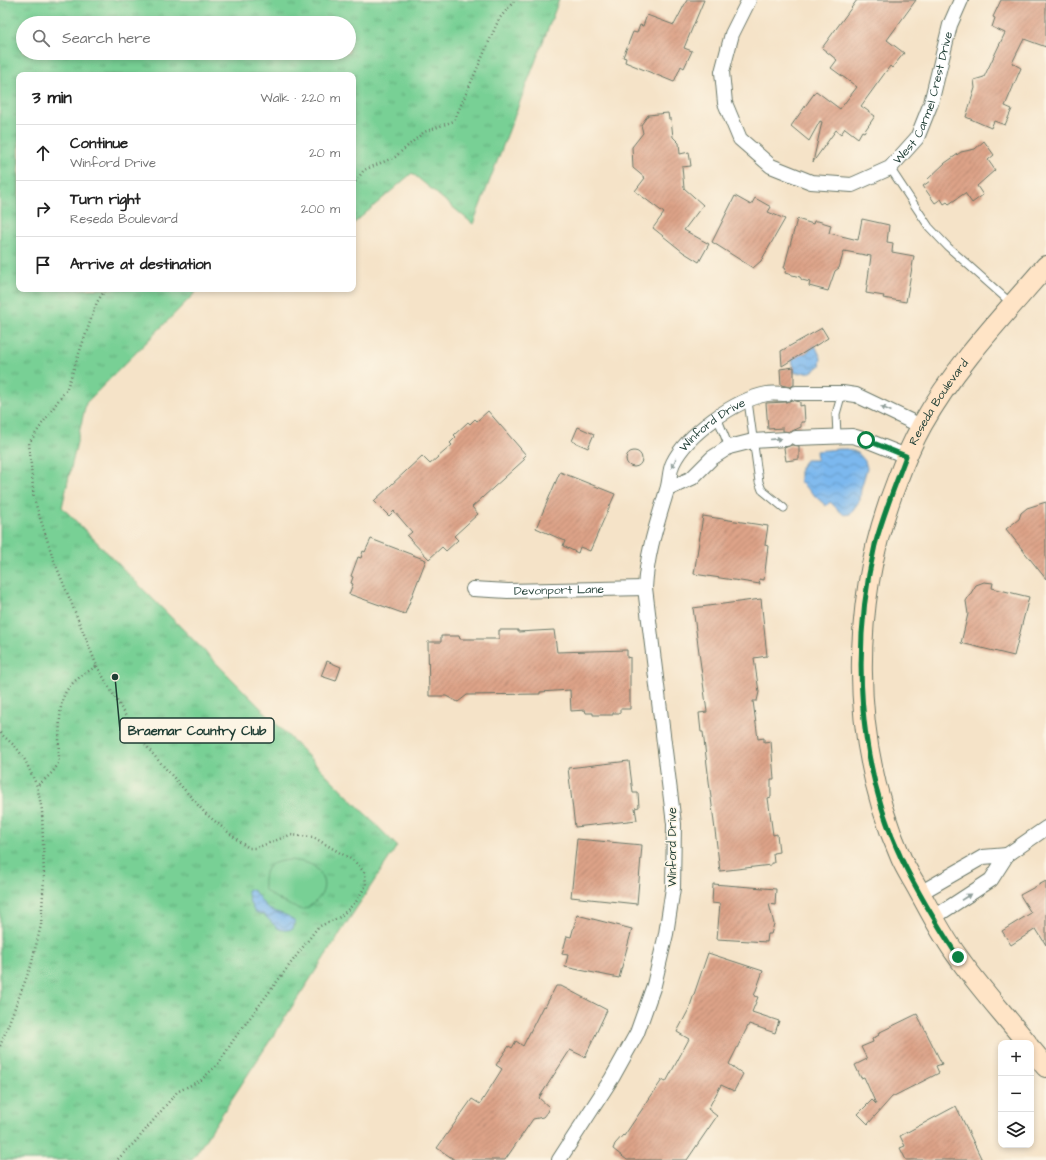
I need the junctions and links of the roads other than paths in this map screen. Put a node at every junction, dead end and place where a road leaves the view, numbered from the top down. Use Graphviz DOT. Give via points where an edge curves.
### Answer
graph roads {
  1 [pos="750,0"];
  2 [pos="961,0"];
  3 [pos="890,168"];
  4 [pos="1046,266"];
  5 [pos="1013,305"];
  6 [pos="842,393"];
  7 [pos="748,401"];
  8 [pos="717,417"];
  9 [pos="921,426"];
  10 [pos="837,436"];
  11 [pos="753,441"];
  12 [pos="729,447"];
  13 [pos="906,456"];
  14 [pos="668,489"];
  15 [pos="784,508"];
  16 [pos="645,588"];
  17 [pos="472,589"];
  18 [pos="1046,828"];
  19 [pos="1007,855"];
  20 [pos="920,893"];
  21 [pos="933,918"];
  22 [pos="1024,1040"];
  23 [pos="1034,1053"];
  24 [pos="1046,1068"];
  25 [pos="559,1160"];
  1 -- 3 [label="street, West Carmel Crest Drive" via="732,34 722,72 725,103 740,139 771,166 811,182 852,185"];
  2 -- 3 [label="street, West Carmel Crest Drive" via="950,25 931,103 917,138"];
  3 -- 5 [label="lane" via="929,227"];
  4 -- 5 [label="main road, Reseda Boulevard"];
  5 -- 9 [label="main road, Reseda Boulevard" via="966,358"];
  6 -- 7 [label="street, Winford Drive" via="767,394"];
  9 -- 6 [label="street, Winford Drive, one-way" via="856,396"];
  6 -- 10 [label="lane" via="836,414"];
  7 -- 8 [label="street, Winford Drive"];
  7 -- 11 [label="lane"];
  8 -- 12 [label="lane"];
  8 -- 14 [label="street, Winford Drive, one-way" via="691,439 672,463"];
  9 -- 13 [label="main road, Reseda Boulevard"];
  11 -- 10 [label="street, Winford Drive, one-way"];
  10 -- 13 [label="street, Winford Drive" via="866,440"];
  11 -- 12 [label="street, Winford Drive"];
  11 -- 15 [label="lane" via="758,482 762,490"];
  12 -- 14 [label="street, Winford Drive" via="712,458 692,478"];
  13 -- 20 [label="main road, Reseda Boulevard" via="875,545 863,627 861,668 869,747 879,796 902,860"];
  14 -- 16 [label="street, Winford Drive" via="646,565"];
  16 -- 17 [label="street, Devonport Lane" via="508,591"];
  16 -- 25 [label="street, Winford Drive" via="674,824 673,888 654,985 636,1033 612,1078"];
  18 -- 19 [label="street"];
  19 -- 20 [label="street" via="983,857"];
  21 -- 19 [label="street, one-way" via="991,880"];
  20 -- 21 [label="main road, Reseda Boulevard"];
  21 -- 22 [label="main road, Reseda Boulevard" via="958,957"];
  23 -- 24 [label="main road"];
}
